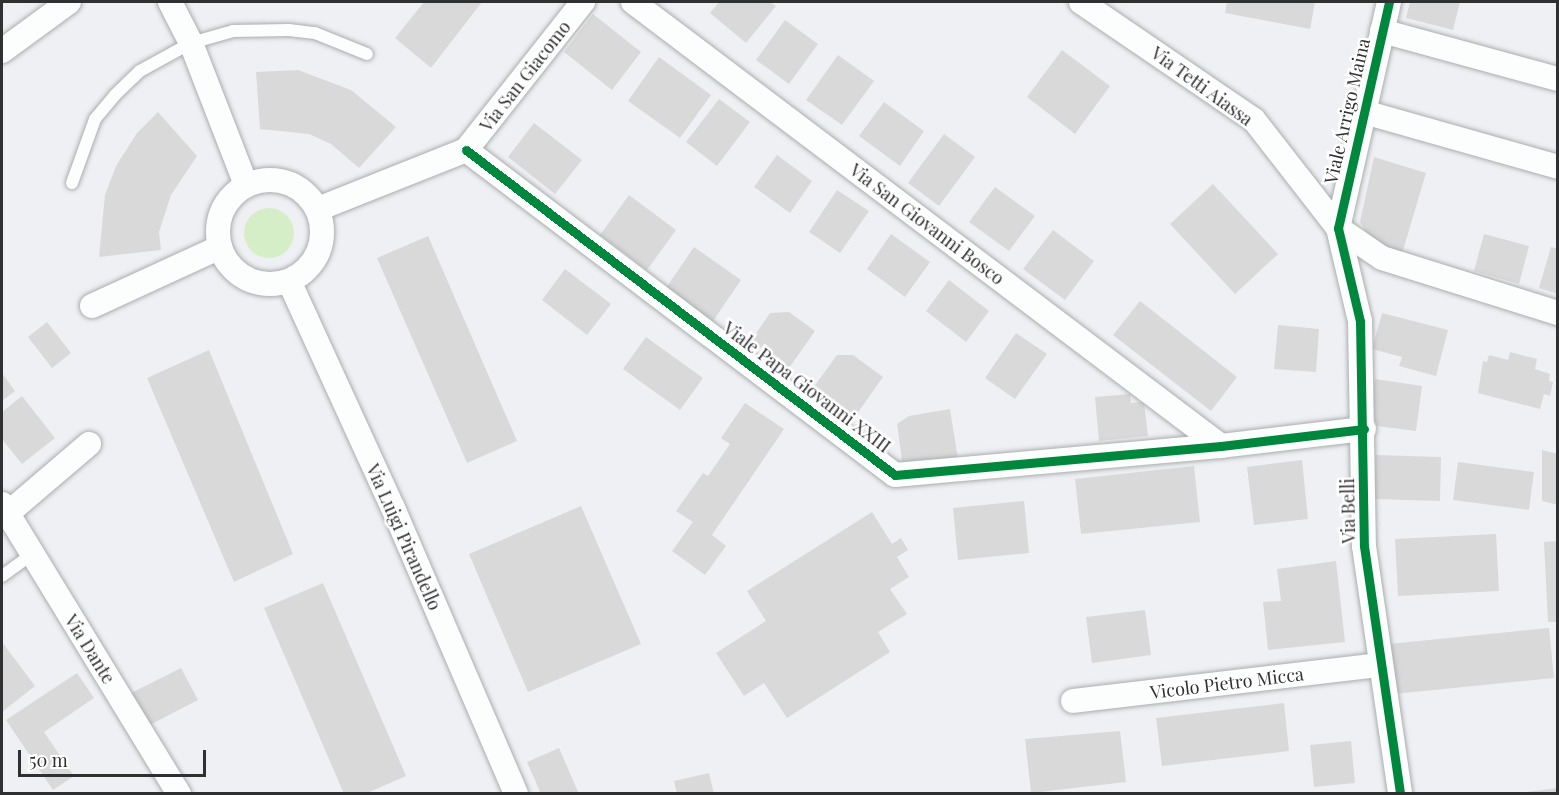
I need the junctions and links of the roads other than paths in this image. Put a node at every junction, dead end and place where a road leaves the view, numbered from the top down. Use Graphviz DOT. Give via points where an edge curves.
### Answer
graph roads {
  1 [pos="69,2"];
  2 [pos="170,2"];
  3 [pos="583,2"];
  4 [pos="633,2"];
  5 [pos="1082,2"];
  6 [pos="1389,2"];
  7 [pos="1382,31"];
  8 [pos="191,43"];
  9 [pos="2,51"];
  10 [pos="367,54"];
  11 [pos="1557,79"];
  12 [pos="1364,112"];
  13 [pos="466,150"];
  14 [pos="1557,167"];
  15 [pos="72,183"];
  16 [pos="246,185"];
  17 [pos="318,209"];
  18 [pos="1338,228"];
  19 [pos="220,247"];
  20 [pos="289,281"];
  21 [pos="92,306"];
  22 [pos="1557,313"];
  23 [pos="1364,429"];
  24 [pos="88,444"];
  25 [pos="1221,446"];
  26 [pos="4,509"];
  27 [pos="32,554"];
  28 [pos="2,576"];
  29 [pos="1381,665"];
  30 [pos="1073,701"];
  31 [pos="179,794"];
  32 [pos="516,794"];
  33 [pos="1400,794"];
  1 -- 9 [label="street"];
  2 -- 8 [label="street"];
  3 -- 13 [label="street, Via San Giacomo"];
  4 -- 25 [label="street, Via San Giovanni Bosco"];
  5 -- 18 [label="street, Via Tetti Aiassa" via="1254,120"];
  6 -- 7 [label="street, Viale Arrigo Maina"];
  7 -- 11 [label="street"];
  7 -- 12 [label="street, Viale Arrigo Maina"];
  8 -- 10 [label="lane" via="232,31 289,30 315,33"];
  8 -- 15 [label="lane" via="140,71 115,95 95,119"];
  8 -- 16 [label="street"];
  12 -- 14 [label="street"];
  12 -- 18 [label="street, Viale Arrigo Maina"];
  13 -- 17 [label="street"];
  13 -- 25 [label="street, Viale Papa Giovanni XXIII" via="895,475"];
  16 -- 17 [label="street" via="262,180 295,185"];
  16 -- 19 [label="street" via="222,211"];
  17 -- 20 [label="street" via="322,243 316,259 304,273"];
  18 -- 22 [label="street, Via Tetti Aiassa" via="1382,258"];
  18 -- 23 [label="street, Via Belli" via="1360,321"];
  19 -- 20 [label="street" via="240,275 272,285"];
  19 -- 21 [label="street"];
  20 -- 32 [label="street, Via Luigi Pirandello" via="393,508"];
  23 -- 25 [label="street, Viale Papa Giovanni XXIII"];
  23 -- 29 [label="street, Via Belli" via="1364,546"];
  24 -- 26 [label="street"];
  26 -- 27 [label="street, Via Dante"];
  27 -- 28 [label="lane"];
  27 -- 31 [label="street, Via Dante"];
  29 -- 30 [label="street, Vicolo Pietro Micca"];
  29 -- 33 [label="street, Via Belli"];
}
